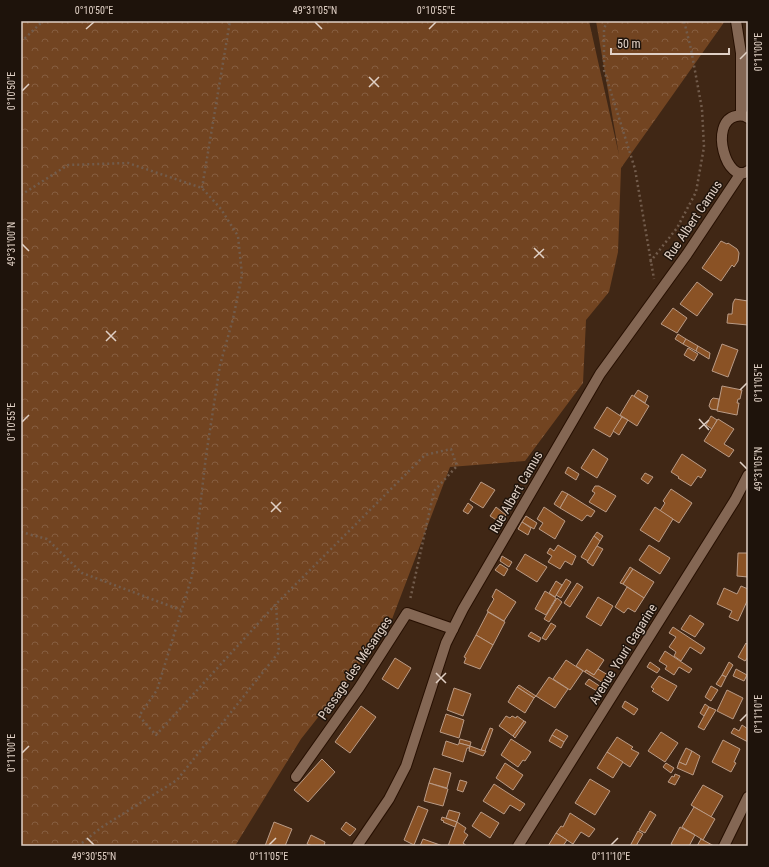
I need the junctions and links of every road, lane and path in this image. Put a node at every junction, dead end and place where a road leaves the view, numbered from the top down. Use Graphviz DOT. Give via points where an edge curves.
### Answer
graph roads {
  1 [pos="43,21"];
  2 [pos="230,21"];
  3 [pos="608,21"];
  4 [pos="684,21"];
  5 [pos="736,21"];
  6 [pos="21,42"];
  7 [pos="744,116"];
  8 [pos="744,172"];
  9 [pos="202,188"];
  10 [pos="21,195"];
  11 [pos="650,262"];
  12 [pos="657,295"];
  13 [pos="748,475"];
  14 [pos="21,532"];
  15 [pos="276,604"];
  16 [pos="181,610"];
  17 [pos="407,613"];
  18 [pos="453,629"];
  19 [pos="296,777"];
  20 [pos="748,797"];
  21 [pos="78,846"];
  22 [pos="357,846"];
  23 [pos="518,846"];
  24 [pos="724,846"];
  1 -- 6 [label="path"];
  2 -- 9 [label="path"];
  3 -- 11 [label="path" via="604,28 604,70 635,169"];
  4 -- 11 [label="path" via="692,49 702,109 704,147 696,192 677,228"];
  5 -- 7 [label="street" via="741,53"];
  7 -- 8 [label="street" via="732,117 722,131 724,155 730,167 735,172"];
  8 -- 12 [label="street, Rue Albert Camus"];
  9 -- 10 [label="path" via="128,163 68,165"];
  9 -- 16 [label="path" via="221,209 238,236 242,275 220,364 192,576"];
  11 -- 12 [label="path"];
  12 -- 18 [label="street, Rue Albert Camus" via="600,374"];
  13 -- 23 [label="street, Avenue Youri Gagarine" via="735,500"];
  14 -- 16 [label="path" via="47,539 82,573"];
  15 -- 16 [label="path" via="156,735 139,716 157,690"];
  15 -- 17 [label="path" via="425,456 451,449 457,466 434,491"];
  15 -- 21 [label="path" via="279,652 177,780 102,827"];
  17 -- 18 [label="street, Passage des Mésanges"];
  17 -- 19 [label="street, Passage des Mésanges" via="359,688"];
  18 -- 22 [label="street, Rue Albert Camus" via="446,643 406,766 389,799"];
  20 -- 24 [label="street"];
}
